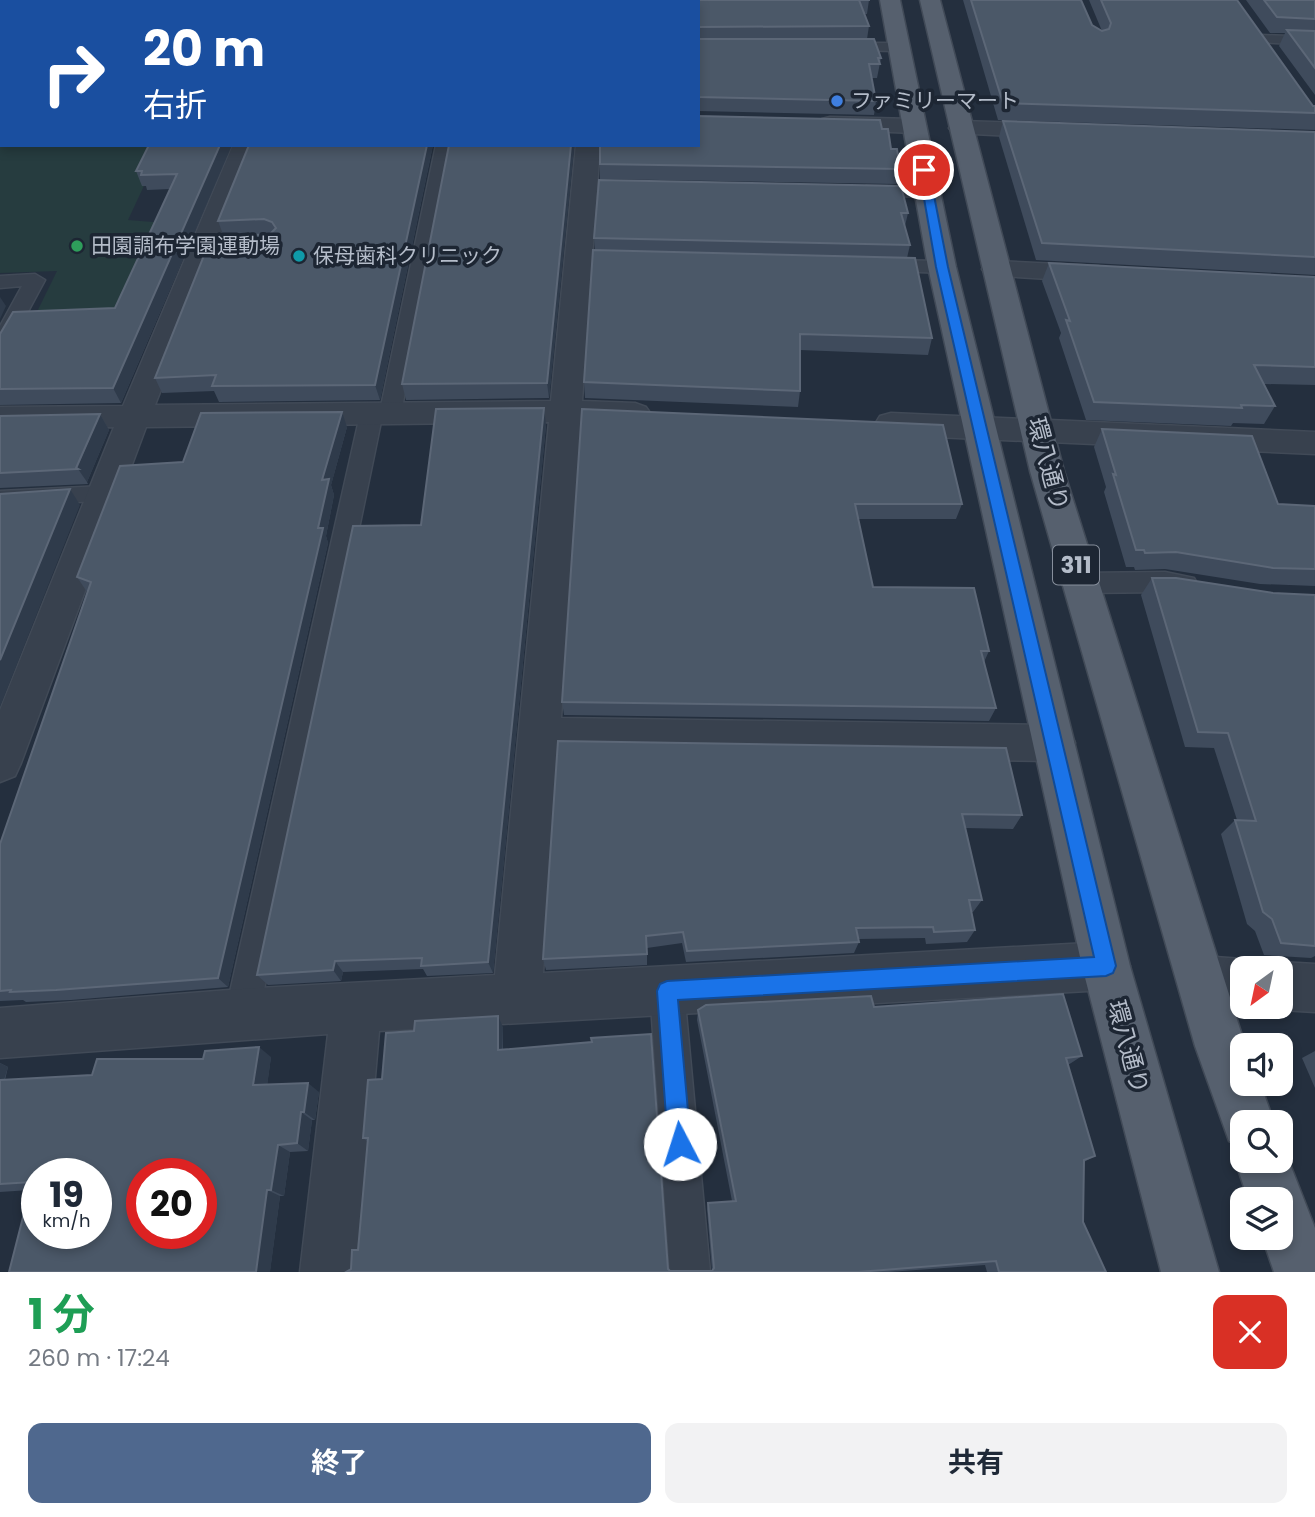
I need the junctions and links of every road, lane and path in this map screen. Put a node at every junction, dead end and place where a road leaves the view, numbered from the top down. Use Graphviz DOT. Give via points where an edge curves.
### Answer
graph roads {
  1 [pos="890,0"];
  2 [pos="930,0"];
  3 [pos="1247,19"];
  4 [pos="1261,39"];
  5 [pos="1315,41"];
  6 [pos="821,47"];
  7 [pos="899,47"];
  8 [pos="1276,61"];
  9 [pos="804,124"];
  10 [pos="914,126"];
  11 [pos="961,128"];
  12 [pos="1083,132"];
  13 [pos="244,147"];
  14 [pos="444,147"];
  15 [pos="588,147"];
  16 [pos="846,191"];
  17 [pos="929,192"];
  18 [pos="858,265"];
  19 [pos="942,267"];
  20 [pos="996,269"];
  21 [pos="1121,275"];
  22 [pos="0,282"];
  23 [pos="0,345"];
  24 [pos="566,411"];
  25 [pos="380,414"];
  26 [pos="660,415"];
  27 [pos="0,418"];
  28 [pos="135,418"];
  29 [pos="862,423"];
  30 [pos="979,427"];
  31 [pos="1039,430"];
  32 [pos="1315,443"];
  33 [pos="103,494"];
  34 [pos="0,499"];
  35 [pos="1081,583"];
  36 [pos="1206,588"];
  37 [pos="13,700"];
  38 [pos="538,735"];
  39 [pos="1054,743"];
  40 [pos="0,763"];
  41 [pos="1106,966"];
  42 [pos="1222,982"];
  43 [pos="1293,987"];
  44 [pos="1315,988"];
  45 [pos="667,991"];
  46 [pos="517,999"];
  47 [pos="356,1008"];
  48 [pos="242,1014"];
  49 [pos="0,1033"];
  50 [pos="1244,1110"];
  51 [pos="1293,1244"];
  52 [pos="329,1272"];
  53 [pos="690,1272"];
  54 [pos="1190,1272"];
  55 [pos="1303,1272"];
  1 -- 7 [label="main road, 環八通り / 311"];
  2 -- 11 [label="main road, 環八通り / 311"];
  3 -- 4 [label="street"];
  4 -- 5 [label="lane"];
  4 -- 8 [label="street"];
  6 -- 7 [label="lane"];
  7 -- 10 [label="main road, 環八通り / 311"];
  9 -- 10 [label="street"];
  10 -- 17 [label="main road, 環八通り / 311"];
  11 -- 12 [label="street"];
  11 -- 20 [label="main road, 環八通り / 311"];
  13 -- 28 [label="street" via="212,246"];
  14 -- 25 [label="lane"];
  15 -- 24 [label="street" via="587,260"];
  16 -- 17 [label="lane"];
  17 -- 19 [label="main road, 環八通り / 311"];
  18 -- 19 [label="lane"];
  19 -- 30 [label="main road, 環八通り / 311"];
  20 -- 21 [label="street"];
  20 -- 31 [label="main road, 環八通り / 311"];
  22 -- 23 [label="lane" via="35,281"];
  24 -- 25 [label="street"];
  24 -- 26 [label="street"];
  24 -- 38 [label="street"];
  25 -- 28 [label="street"];
  25 -- 48 [label="lane"];
  27 -- 28 [label="street"];
  28 -- 33 [label="street"];
  29 -- 30 [label="street"];
  30 -- 31 [label="street"];
  30 -- 39 [label="main road, 環八通り / 311"];
  31 -- 32 [label="street"];
  31 -- 35 [label="main road, 環八通り / 311"];
  33 -- 34 [label="lane"];
  33 -- 37 [label="street"];
  35 -- 36 [label="lane" via="1165,582"];
  35 -- 42 [label="main road, 環八通り / 311"];
  37 -- 40 [label="street"];
  38 -- 39 [label="street"];
  38 -- 46 [label="street"];
  39 -- 41 [label="main road, 環八通り / 311"];
  41 -- 45 [label="street"];
  41 -- 54 [label="main road, 環八通り / 311"];
  42 -- 50 [label="main road, 環八通り / 311" via="1220,1046"];
  43 -- 44 [label="street"];
  45 -- 46 [label="street"];
  45 -- 53 [label="lane"];
  46 -- 47 [label="street"];
  47 -- 48 [label="street"];
  47 -- 52 [label="street"];
  48 -- 49 [label="street"];
  51 -- 55 [label="main road"];
}
